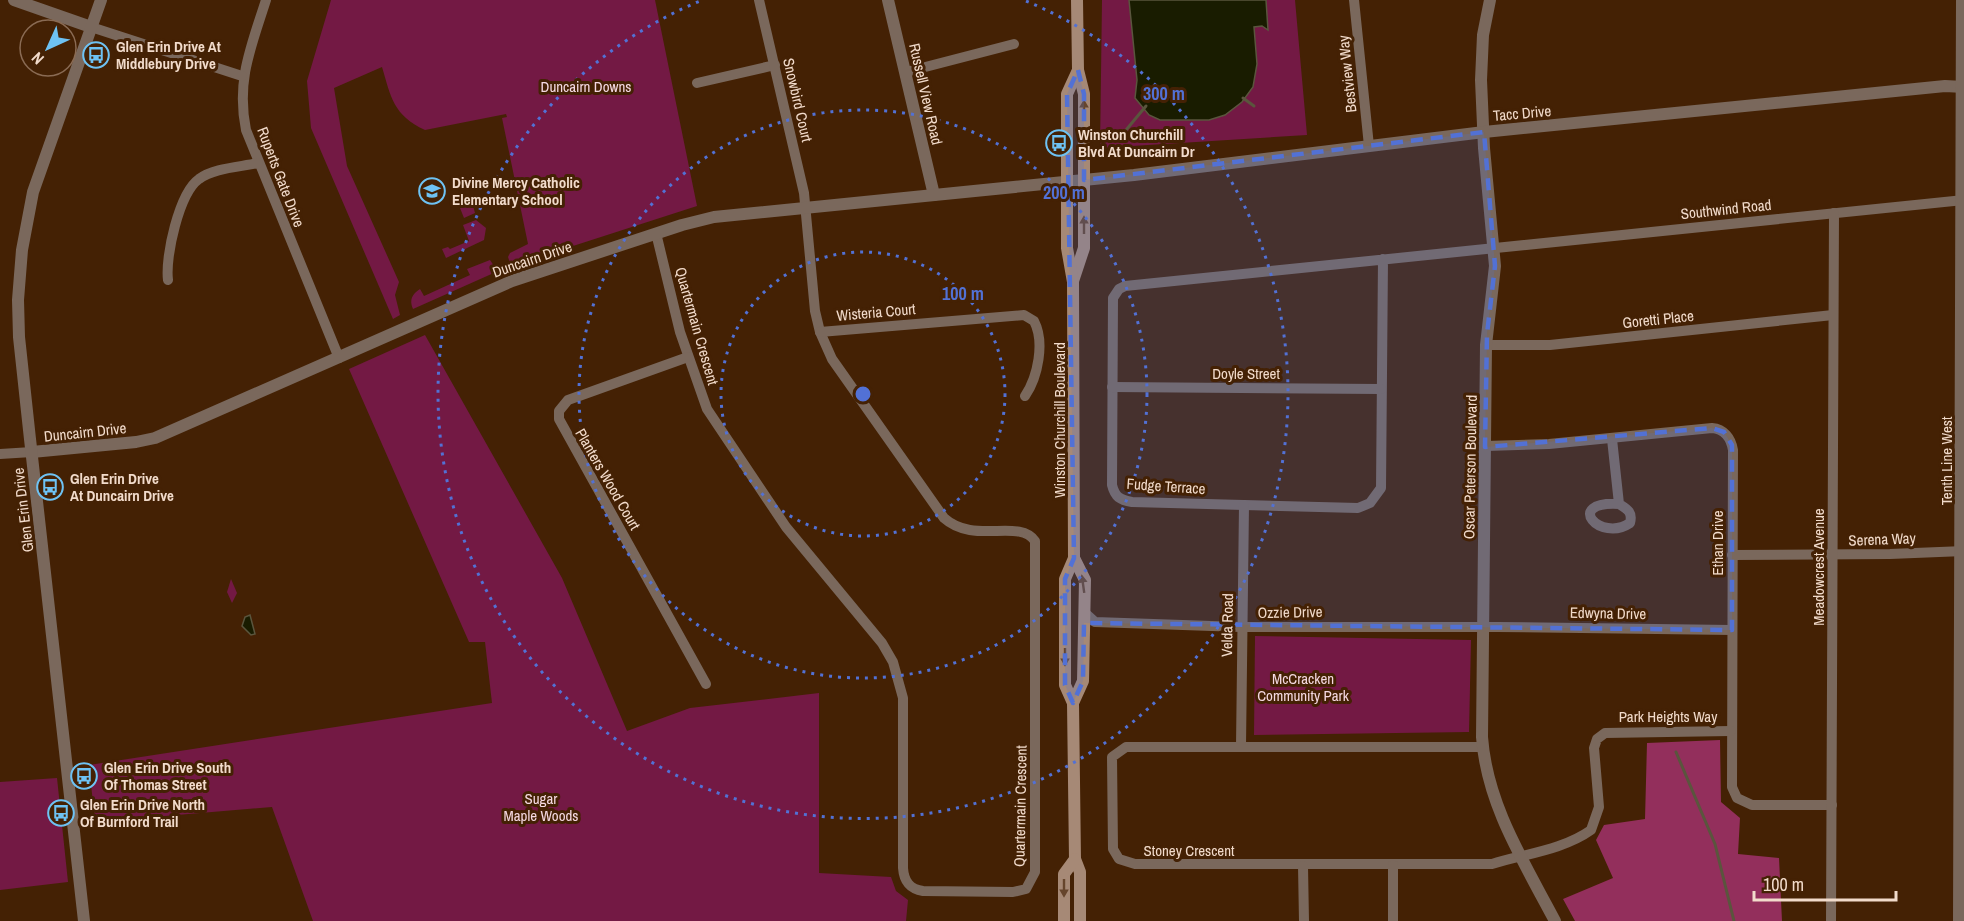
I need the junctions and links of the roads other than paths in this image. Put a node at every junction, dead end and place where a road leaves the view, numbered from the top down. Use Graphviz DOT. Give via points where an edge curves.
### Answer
graph roads {
  1 [pos="14,0"];
  2 [pos="101,0"];
  3 [pos="266,0"];
  4 [pos="759,0"];
  5 [pos="888,0"];
  6 [pos="1077,0"];
  7 [pos="1354,0"];
  8 [pos="1490,0"];
  9 [pos="1962,0"];
  10 [pos="91,27"];
  11 [pos="1014,44"];
  12 [pos="775,65"];
  13 [pos="1078,70"];
  14 [pos="906,72"];
  15 [pos="242,76"];
  16 [pos="697,83"];
  17 [pos="1962,87"];
  18 [pos="1484,132"];
  19 [pos="1369,146"];
  20 [pos="258,163"];
  21 [pos="1084,180"];
  22 [pos="1067,181"];
  23 [pos="934,195"];
  24 [pos="1962,200"];
  25 [pos="806,208"];
  26 [pos="1834,213"];
  27 [pos="656,233"];
  28 [pos="1495,249"];
  29 [pos="1383,259"];
  30 [pos="168,280"];
  31 [pos="1073,282"];
  32 [pos="1833,315"];
  33 [pos="1963,315"];
  34 [pos="820,333"];
  35 [pos="1486,345"];
  36 [pos="688,357"];
  37 [pos="339,358"];
  38 [pos="1112,387"];
  39 [pos="1381,389"];
  40 [pos="1025,396"];
  41 [pos="1962,432"];
  42 [pos="1612,439"];
  43 [pos="1485,446"];
  44 [pos="32,452"];
  45 [pos="0,454"];
  46 [pos="1619,504"];
  47 [pos="1244,505"];
  48 [pos="1962,551"];
  49 [pos="1732,555"];
  50 [pos="1833,555"];
  51 [pos="1074,558"];
  52 [pos="1084,612"];
  53 [pos="1095,622"];
  54 [pos="1241,627"];
  55 [pos="1484,627"];
  56 [pos="1732,630"];
  57 [pos="1083,638"];
  58 [pos="706,684"];
  59 [pos="1073,703"];
  60 [pos="1731,731"];
  61 [pos="1241,746"];
  62 [pos="1483,747"];
  63 [pos="1832,805"];
  64 [pos="1521,856"];
  65 [pos="1075,859"];
  66 [pos="1393,865"];
  67 [pos="1303,866"];
  68 [pos="84,921"];
  69 [pos="1064,921"];
  70 [pos="1080,921"];
  71 [pos="1304,921"];
  72 [pos="1393,921"];
  73 [pos="1555,921"];
  74 [pos="1831,921"];
  75 [pos="1959,921"];
  1 -- 10 [label="street"];
  2 -- 10 [label="street, Glen Erin Drive"];
  3 -- 15 [label="street, Ruperts Gate Drive"];
  4 -- 12 [label="street, Snowbird Court"];
  5 -- 14 [label="street, Russell View Road"];
  6 -- 13 [label="main road, Winston Churchill Boulevard"];
  7 -- 19 [label="street, Bestview Way"];
  8 -- 18 [label="street, Oscar Peterson Boulevard" via="1481,64"];
  9 -- 17 [label="street, Tenth Line West"];
  10 -- 15 [label="street"];
  10 -- 44 [label="street, Glen Erin Drive" via="33,192 22,250 19,337"];
  11 -- 14 [label="street"];
  12 -- 16 [label="street"];
  12 -- 25 [label="street, Snowbird Court"];
  21 -- 13 [label="main road, Winston Churchill Boulevard, one-way" via="1084,94"];
  13 -- 22 [label="main road, Winston Churchill Boulevard" via="1067,94"];
  14 -- 23 [label="street, Russell View Road"];
  15 -- 20 [label="street, Ruperts Gate Drive" via="241,108"];
  17 -- 18 [label="street, Tacc Drive"];
  17 -- 24 [label="street, Tenth Line West"];
  18 -- 19 [label="street, Tacc Drive"];
  18 -- 28 [label="street, Oscar Peterson Boulevard"];
  19 -- 21 [label="street, Tacc Drive"];
  20 -- 30 [label="street" via="208,174 194,183 170,246"];
  20 -- 37 [label="street, Ruperts Gate Drive"];
  21 -- 22 [label="street, Tacc Drive"];
  31 -- 21 [label="main road, Winston Churchill Boulevard, one-way" via="1084,249"];
  22 -- 23 [label="street, Duncairn Drive"];
  22 -- 31 [label="main road, Winston Churchill Boulevard" via="1067,248"];
  23 -- 25 [label="street, Duncairn Drive"];
  24 -- 26 [label="street, Southwind Road"];
  24 -- 33 [label="street, Tenth Line West"];
  25 -- 27 [label="street, Duncairn Drive" via="714,217"];
  25 -- 34 [label="street, Quartermain Crescent"];
  26 -- 28 [label="street, Southwind Road"];
  26 -- 32 [label="street, Meadowcrest Avenue"];
  27 -- 36 [label="street, Quartermain Crescent"];
  27 -- 37 [label="street, Duncairn Drive" via="512,281"];
  28 -- 29 [label="street, Fudge Terrace"];
  28 -- 35 [label="street, Oscar Peterson Boulevard"];
  29 -- 38 [label="street, Fudge Terrace" via="1125,286 1113,298"];
  29 -- 39 [label="street, Fudge Terrace"];
  31 -- 51 [label="main road, Winston Churchill Boulevard"];
  32 -- 35 [label="street, Goretti Place" via="1550,345"];
  32 -- 50 [label="street, Meadowcrest Avenue"];
  33 -- 41 [label="street, Tenth Line West"];
  34 -- 36 [label="street, Quartermain Crescent" via="832,359 944,518 963,531 1016,531 1035,541 1035,872 1030,885 1019,891 923,891 906,882 904,708 893,662 882,643 801,546 715,423"];
  34 -- 40 [label="street, Wisteria Court" via="1024,315 1034,321 1038,365"];
  35 -- 43 [label="street, Oscar Peterson Boulevard"];
  36 -- 58 [label="street, Planters Wood Court" via="568,400 559,411 559,419"];
  37 -- 44 [label="street, Duncairn Drive" via="155,438"];
  38 -- 39 [label="street, Doyle Street"];
  38 -- 47 [label="street, Fudge Terrace" via="1115,495 1132,502"];
  39 -- 47 [label="street, Fudge Terrace" via="1381,488 1370,503 1358,508"];
  41 -- 48 [label="street, Tenth Line West"];
  42 -- 43 [label="street, Ethan Drive"];
  42 -- 46 [label="street"];
  42 -- 49 [label="street, Ethan Drive" via="1712,428 1724,432 1733,450"];
  43 -- 55 [label="street, Oscar Peterson Boulevard"];
  44 -- 45 [label="street"];
  44 -- 68 [label="street, Glen Erin Drive"];
  47 -- 54 [label="street, Velda Road"];
  48 -- 50 [label="street, Serena Way"];
  48 -- 75 [label="street, Tenth Line West"];
  49 -- 50 [label="street, Serena Way"];
  49 -- 56 [label="street, Ethan Drive"];
  50 -- 63 [label="street, Meadowcrest Avenue"];
  52 -- 51 [label="main road, Winston Churchill Boulevard, one-way" via="1084,580"];
  51 -- 59 [label="main road, Winston Churchill Boulevard, one-way" via="1065,579 1065,685"];
  52 -- 53 [label="street"];
  52 -- 57 [label="main road, Winston Churchill Boulevard"];
  53 -- 54 [label="street, Ozzie Drive"];
  53 -- 57 [label="street"];
  54 -- 55 [label="street, Ozzie Drive"];
  54 -- 61 [label="street, Velda Road"];
  55 -- 56 [label="street, Edwyna Drive"];
  55 -- 62 [label="street, Oscar Peterson Boulevard"];
  56 -- 60 [label="street, Ethan Drive"];
  57 -- 59 [label="main road, Winston Churchill Boulevard" via="1083,681"];
  59 -- 65 [label="main road, Winston Churchill Boulevard"];
  60 -- 63 [label="street, Ethan Drive" via="1732,787 1741,801 1752,805"];
  60 -- 64 [label="street, Park Heights Way" via="1605,733 1594,748 1599,807 1591,830 1573,840"];
  61 -- 62 [label="street, Stoney Crescent"];
  61 -- 67 [label="street, Stoney Crescent" via="1134,746 1115,753 1115,854 1135,864"];
  62 -- 64 [label="street, Oscar Peterson Boulevard" via="1499,810"];
  63 -- 74 [label="street, Meadowcrest Avenue"];
  64 -- 66 [label="street, Stoney Crescent" via="1479,865"];
  64 -- 73 [label="street, Oscar Peterson Boulevard"];
  65 -- 69 [label="main road, Winston Churchill Boulevard, one-way" via="1064,874"];
  65 -- 70 [label="main road, Winston Churchill Boulevard" via="1080,872"];
  66 -- 67 [label="street, Stoney Crescent"];
  66 -- 72 [label="street"];
  67 -- 71 [label="street"];
}
